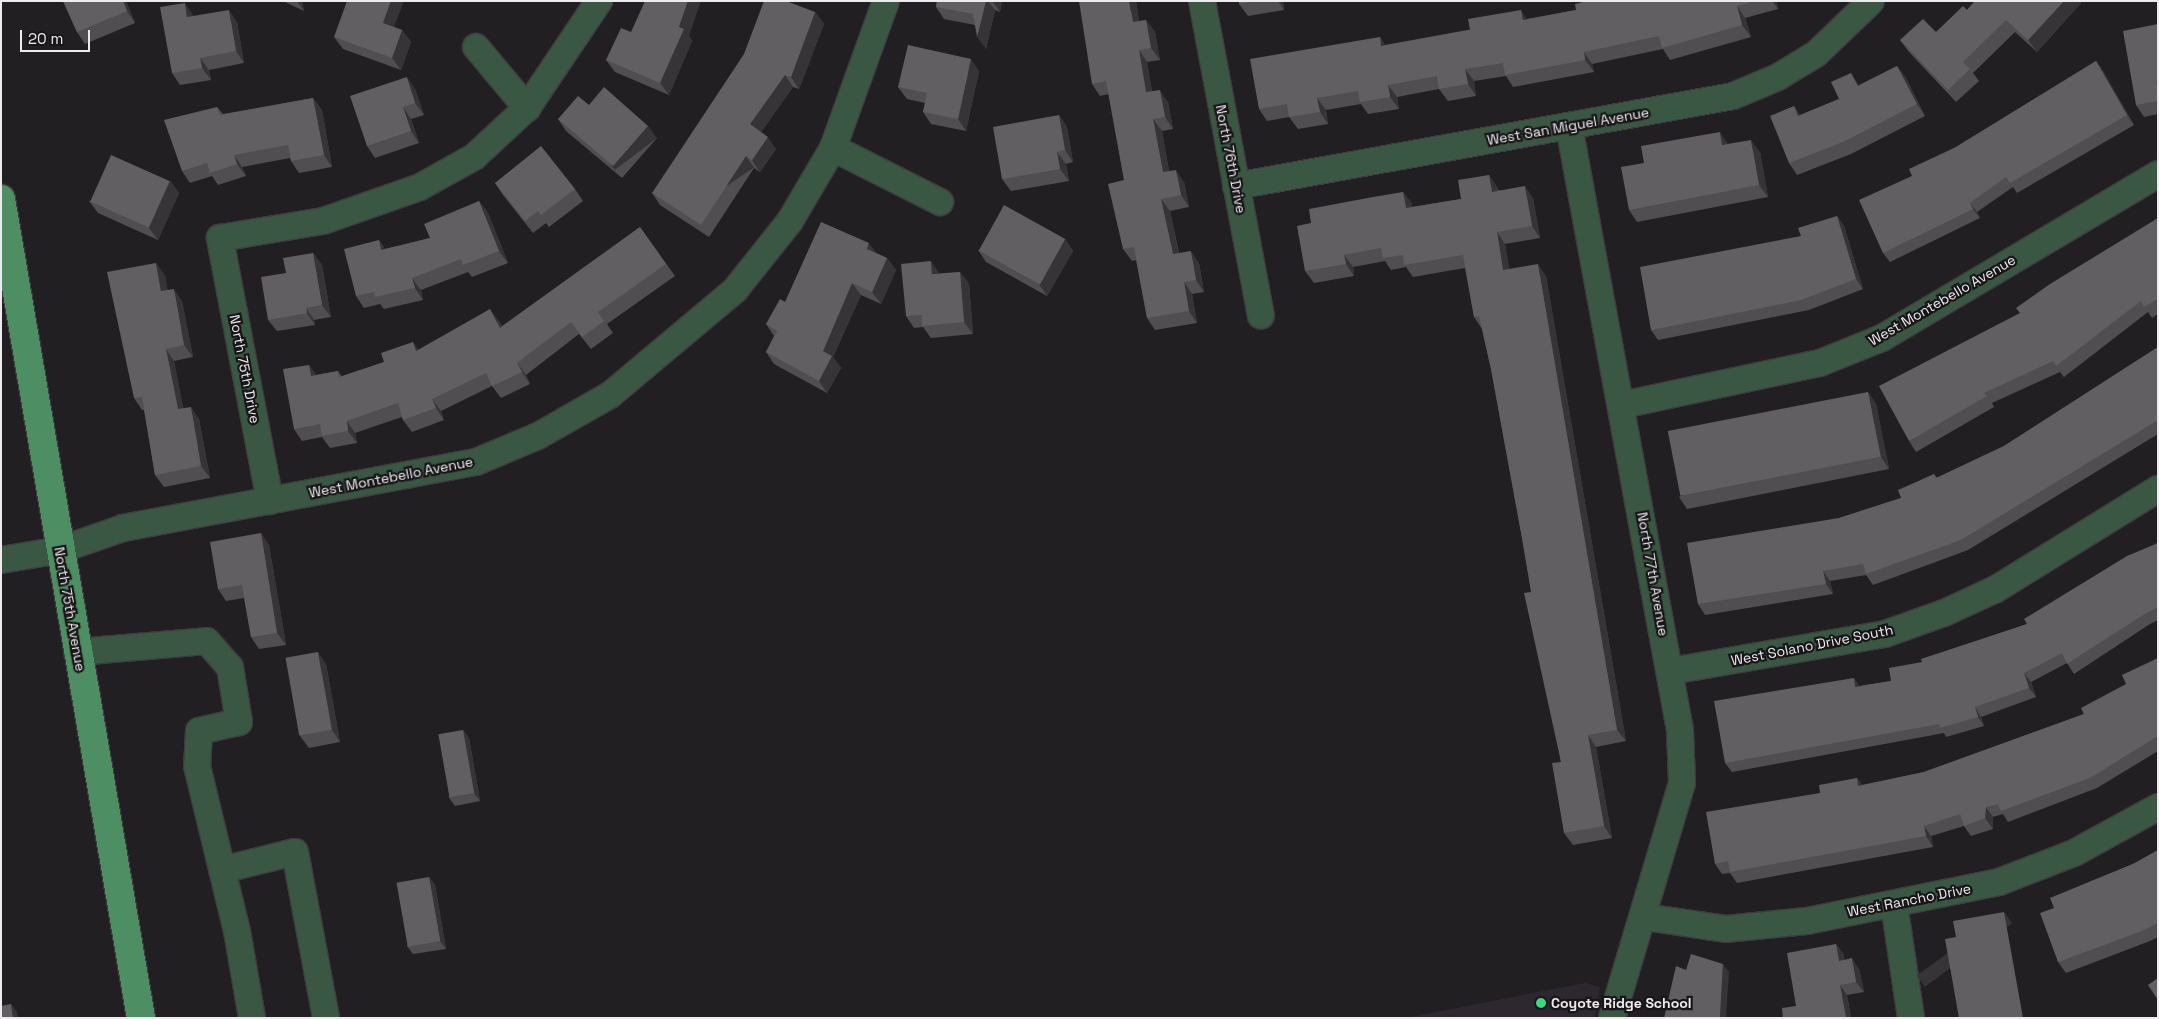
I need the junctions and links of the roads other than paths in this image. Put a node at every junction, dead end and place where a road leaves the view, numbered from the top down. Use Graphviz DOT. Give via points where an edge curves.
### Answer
graph roads {
  1 [pos="600,1"];
  2 [pos="886,1"];
  3 [pos="1202,1"];
  4 [pos="1871,1"];
  5 [pos="476,47"];
  6 [pos="528,108"];
  7 [pos="1569,126"];
  8 [pos="833,148"];
  9 [pos="2158,174"];
  10 [pos="1236,186"];
  11 [pos="1,199"];
  12 [pos="940,202"];
  13 [pos="1261,316"];
  14 [pos="1622,405"];
  15 [pos="2158,489"];
  16 [pos="270,501"];
  17 [pos="60,550"];
  18 [pos="1,560"];
  19 [pos="77,652"];
  20 [pos="1671,671"];
  21 [pos="2158,807"];
  22 [pos="222,870"];
  23 [pos="1894,904"];
  24 [pos="1645,917"];
  25 [pos="141,1018"];
  26 [pos="252,1018"];
  27 [pos="326,1018"];
  28 [pos="1612,1018"];
  29 [pos="1910,1018"];
  1 -- 6 [label="street"];
  2 -- 8 [label="street, West Montebello Avenue"];
  3 -- 10 [label="street, North 76th Drive"];
  4 -- 7 [label="street, West San Miguel Avenue" via="1816,54 1778,78 1732,96"];
  5 -- 6 [label="street"];
  6 -- 16 [label="street, North 75th Drive" via="474,157 420,187 323,221 220,238"];
  7 -- 10 [label="street, West San Miguel Avenue"];
  7 -- 14 [label="street, North 77th Avenue"];
  8 -- 12 [label="street"];
  8 -- 16 [label="street, West Montebello Avenue" via="790,221 735,290 610,395 538,436 476,462"];
  9 -- 14 [label="street, West Montebello Avenue" via="1882,338 1820,363"];
  10 -- 13 [label="street, North 76th Drive"];
  11 -- 17 [label="main road, North 75th Avenue"];
  14 -- 20 [label="street, North 77th Avenue"];
  15 -- 20 [label="street, West Solano Drive South" via="1996,589 1944,613 1885,634"];
  16 -- 17 [label="street, West Montebello Avenue" via="113,530"];
  17 -- 18 [label="street, West Montebello Avenue"];
  17 -- 19 [label="main road, North 75th Avenue"];
  19 -- 22 [label="street" via="207,641 230,667 238,722 198,731 197,766"];
  19 -- 25 [label="main road, North 75th Avenue"];
  20 -- 24 [label="street, North 77th Avenue" via="1682,783"];
  21 -- 23 [label="street, West Rancho Drive" via="2074,853 1999,882"];
  22 -- 26 [label="street"];
  22 -- 27 [label="street" via="295,852"];
  23 -- 24 [label="street, West Rancho Drive" via="1807,920 1726,929"];
  23 -- 29 [label="street"];
  24 -- 28 [label="street, North 77th Avenue"];
}
